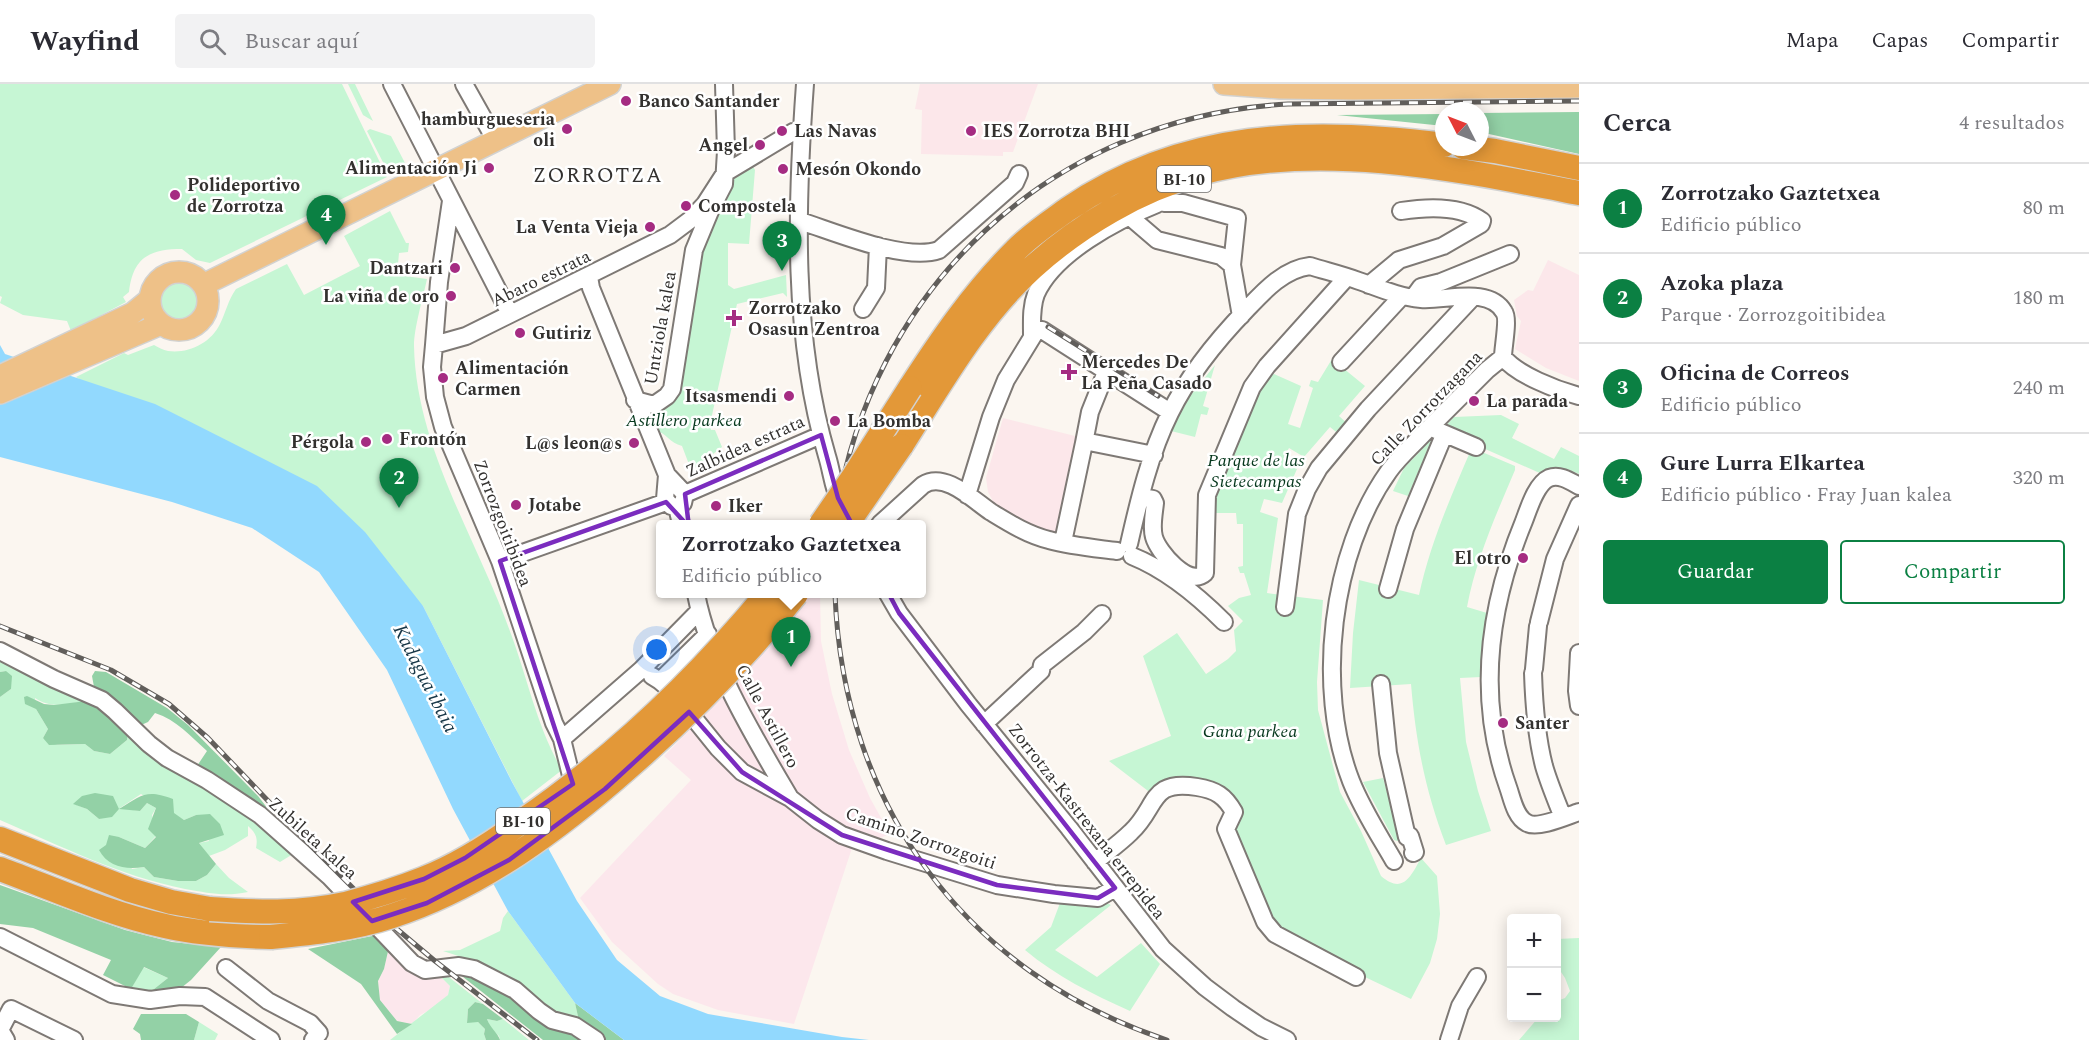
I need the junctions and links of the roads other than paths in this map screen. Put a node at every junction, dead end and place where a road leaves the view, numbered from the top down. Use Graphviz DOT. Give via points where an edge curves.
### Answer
graph roads {
  1 [pos="392,84"];
  2 [pos="464,84"];
  3 [pos="609,84"];
  4 [pos="724,84"];
  5 [pos="805,84"];
  6 [pos="1224,84"];
  7 [pos="1579,87"];
  8 [pos="801,133"];
  9 [pos="496,141"];
  10 [pos="1435,144"];
  11 [pos="1489,150"];
  12 [pos="1579,168"];
  13 [pos="435,171"];
  14 [pos="725,173"];
  15 [pos="1019,174"];
  16 [pos="1579,194"];
  17 [pos="451,201"];
  18 [pos="1401,211"];
  19 [pos="1129,216"];
  20 [pos="800,221"];
  21 [pos="669,236"];
  22 [pos="472,239"];
  23 [pos="878,246"];
  24 [pos="443,250"];
  25 [pos="694,250"];
  26 [pos="1510,254"];
  27 [pos="1232,265"];
  28 [pos="589,277"];
  29 [pos="1347,277"];
  30 [pos="203,285"];
  31 [pos="1369,285"];
  32 [pos="1407,297"];
  33 [pos="1473,297"];
  34 [pos="150,299"];
  35 [pos="863,309"];
  36 [pos="510,314"];
  37 [pos="1241,316"];
  38 [pos="160,324"];
  39 [pos="1032,335"];
  40 [pos="434,345"];
  41 [pos="60,357"];
  42 [pos="1503,357"];
  43 [pos="1341,362"];
  44 [pos="0,376"];
  45 [pos="1104,377"];
  46 [pos="0,393"];
  47 [pos="1579,396"];
  48 [pos="635,400"];
  49 [pos="654,405"];
  50 [pos="1170,412"];
  51 [pos="821,435"];
  52 [pos="653,442"];
  53 [pos="1084,443"];
  54 [pos="1476,447"];
  55 [pos="1154,455"];
  56 [pos="1579,486"];
  57 [pos="967,495"];
  58 [pos="1141,496"];
  59 [pos="676,501"];
  60 [pos="1579,505"];
  61 [pos="680,520"];
  62 [pos="824,520"];
  63 [pos="847,520"];
  64 [pos="852,520"];
  65 [pos="885,520"];
  66 [pos="1063,542"];
  67 [pos="1120,550"];
  68 [pos="500,561"];
  69 [pos="1389,587"];
  70 [pos="697,598"];
  71 [pos="763,598"];
  72 [pos="793,598"];
  73 [pos="890,598"];
  74 [pos="1285,608"];
  75 [pos="699,611"];
  76 [pos="1102,614"];
  77 [pos="1224,622"];
  78 [pos="708,634"];
  79 [pos="0,651"];
  80 [pos="1579,653"];
  81 [pos="640,670"];
  82 [pos="660,681"];
  83 [pos="1381,684"];
  84 [pos="1579,706"];
  85 [pos="984,724"];
  86 [pos="562,739"];
  87 [pos="790,798"];
  88 [pos="1560,810"];
  89 [pos="1579,812"];
  90 [pos="582,818"];
  91 [pos="5,840"];
  92 [pos="1413,854"];
  93 [pos="1394,861"];
  94 [pos="1095,862"];
  95 [pos="0,869"];
  96 [pos="1115,888"];
  97 [pos="0,937"];
  98 [pos="226,968"];
  99 [pos="1477,976"];
  100 [pos="1356,977"];
  101 [pos="6,1040"];
  102 [pos="74,1040"];
  103 [pos="271,1040"];
  104 [pos="313,1040"];
  105 [pos="596,1040"];
  106 [pos="1287,1040"];
  107 [pos="1449,1040"];
  1 -- 13 [label="street"];
  2 -- 9 [label="street"];
  3 -- 9 [label="main road"];
  4 -- 14 [label="street, Untziola kalea"];
  5 -- 8 [label="street"];
  6 -- 7 [label="main road" via="1353,89"];
  8 -- 14 [label="street, Abaro estrata" via="793,132"];
  8 -- 20 [label="street"];
  9 -- 13 [label="main road"];
  10 -- 62 [label="highway, BI-10, bridge" via="1296,136 1232,142 1194,151 1091,194 1015,250 969,303"];
  11 -- 12 [label="highway"];
  13 -- 17 [label="street"];
  13 -- 30 [label="main road"];
  14 -- 21 [label="street, Abaro estrata" via="705,204"];
  14 -- 25 [label="street, Untziola kalea" via="724,184"];
  15 -- 23 [label="street" via="1015,183 939,250 914,253"];
  16 -- 64 [label="highway, BI-10, bridge" via="1424,166 1301,159 1201,173 1135,198 1103,215 1031,269 984,321"];
  17 -- 22 [label="street"];
  17 -- 24 [label="street, Zorrozgoitibidea"];
  18 -- 31 [label="street" via="1453,210 1482,221 1443,246 1400,260"];
  19 -- 27 [label="street" via="1157,240 1221,256"];
  19 -- 27 [label="street" via="1183,203 1244,219"];
  19 -- 39 [label="street" via="1076,248 1050,272 1036,295"];
  20 -- 23 [label="street"];
  20 -- 51 [label="street" via="800,310 808,376"];
  21 -- 25 [label="street, Untziola kalea"];
  21 -- 28 [label="street, Abaro estrata"];
  22 -- 24 [label="street" via="468,236 451,241"];
  22 -- 36 [label="street"];
  23 -- 35 [label="street" via="876,288"];
  24 -- 40 [label="street, Zorrozgoitibidea"];
  25 -- 49 [label="street, Untziola kalea" via="672,388 668,396"];
  26 -- 32 [label="street" via="1441,282 1420,286"];
  27 -- 37 [label="street"];
  28 -- 36 [label="street, Abaro estrata"];
  28 -- 48 [label="street"];
  29 -- 31 [label="street"];
  29 -- 37 [label="street" via="1310,266 1299,267 1275,282"];
  29 -- 58 [label="street" via="1252,387 1207,495 1203,576 1190,576 1160,551 1153,535 1155,503"];
  30 -- 34 [label="main road" via="189,274 171,273 156,283"];
  30 -- 38 [label="main road" via="208,303 202,320 177,331"];
  31 -- 32 [label="street"];
  32 -- 33 [label="street"];
  32 -- 43 [label="street"];
  33 -- 42 [label="street" via="1489,299 1505,313"];
  33 -- 74 [label="street" via="1368,409 1319,468 1297,514"];
  34 -- 38 [label="main road"];
  34 -- 41 [label="main road" via="134,313"];
  36 -- 40 [label="street, Abaro estrata" via="466,336"];
  37 -- 50 [label="street" via="1208,353"];
  38 -- 41 [label="main road"];
  39 -- 50 [label="street" via="1042,330"];
  39 -- 57 [label="street" via="1006,380"];
  40 -- 68 [label="street, Zorrozgoitibidea" via="435,397 443,426"];
  41 -- 44 [label="main road"];
  41 -- 46 [label="main road"];
  42 -- 47 [label="street" via="1530,376"];
  42 -- 93 [label="street, Calle Zorrotzagana" via="1390,469 1363,517 1337,604 1333,700 1342,751 1358,799"];
  45 -- 53 [label="street" via="1090,412"];
  48 -- 49 [label="street, Untziola kalea"];
  48 -- 52 [label="street"];
  49 -- 52 [label="street, Untziola kalea" via="649,418"];
  50 -- 55 [label="street"];
  51 -- 59 [label="street, Zalbidea estrata"];
  51 -- 63 [label="street"];
  52 -- 59 [label="street"];
  53 -- 55 [label="street"];
  53 -- 66 [label="street"];
  54 -- 69 [label="street" via="1440,432"];
  55 -- 58 [label="street"];
  56 -- 89 [label="street" via="1557,477 1549,478 1538,490 1507,563 1498,598 1489,674 1493,733 1517,812 1527,823 1539,825"];
  57 -- 65 [label="street" via="944,482 929,481"];
  57 -- 66 [label="street" via="1014,526 1047,540"];
  58 -- 67 [label="street"];
  59 -- 61 [label="street"];
  59 -- 68 [label="street, Zalbidea estrata"];
  60 -- 88 [label="street" via="1555,560 1539,624 1533,671 1534,711 1544,765"];
  66 -- 67 [label="street"];
  67 -- 77 [label="street" via="1172,578"];
  68 -- 86 [label="street, Zorrozgoitibidea" via="542,691"];
  70 -- 75 [label="street"];
  71 -- 91 [label="highway, BI-10, bridge" via="650,718 545,806 465,858 424,879 381,894 297,911 210,909 130,890"];
  72 -- 95 [label="highway, BI-10, bridge" via="744,656 660,740 596,796 508,860 466,885 390,917 342,929 271,937 211,934 123,914"];
  73 -- 85 [label="street, Zorrotza-Kastrexana errepidea"];
  75 -- 78 [label="street"];
  75 -- 81 [label="street"];
  76 -- 85 [label="street" via="1042,665 1041,671"];
  78 -- 82 [label="street"];
  78 -- 87 [label="street, Calle Astillero" via="712,652"];
  79 -- 105 [label="street, Zubileta kalea" via="102,700 167,758 260,814 330,877 412,963 425,970 459,966 474,969 515,990 552,1020 575,1026"];
  80 -- 84 [label="street"];
  81 -- 82 [label="street, Camino Zorrozgoiti"];
  81 -- 86 [label="street"];
  82 -- 87 [label="street, Camino Zorrozgoiti" via="742,772"];
  83 -- 92 [label="street" via="1388,753"];
  85 -- 94 [label="street, Zorrotza-Kastrexana errepidea"];
  86 -- 90 [label="street, Zorrozgoitibidea"];
  87 -- 96 [label="street, Camino Zorrozgoiti" via="842,835 997,885 1098,898"];
  94 -- 96 [label="street, Zorrotza-Kastrexana errepidea"];
  94 -- 100 [label="street" via="1132,831 1167,787 1180,784 1208,789 1226,799 1234,812 1226,829 1265,922 1275,934"];
  96 -- 106 [label="street, Zorrotza-Kastrexana errepidea" via="1163,949 1184,969 1233,1008"];
  97 -- 103 [label="street" via="112,994 150,1000 205,998"];
  98 -- 104 [label="street" via="268,1001 310,1023 319,1033"];
  99 -- 107 [label="street" via="1460,1006"];
  101 -- 102 [label="street" via="0,1030 11,1009"];
}
